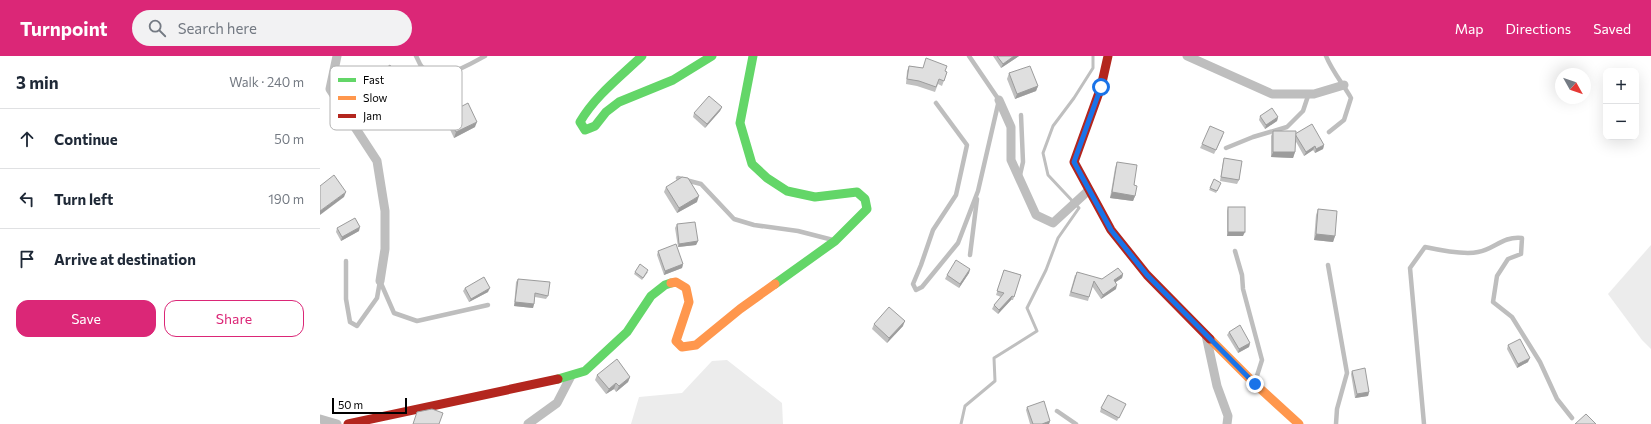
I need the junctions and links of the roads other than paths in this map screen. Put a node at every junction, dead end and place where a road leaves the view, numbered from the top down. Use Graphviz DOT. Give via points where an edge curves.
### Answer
graph roads {
  1 [pos="336,56"];
  2 [pos="416,56"];
  3 [pos="485,56"];
  4 [pos="642,56"];
  5 [pos="712,56"];
  6 [pos="753,56"];
  7 [pos="969,56"];
  8 [pos="1108,56"];
  9 [pos="1187,56"];
  10 [pos="1326,56"];
  11 [pos="334,66"];
  12 [pos="421,66"];
  13 [pos="462,67"];
  14 [pos="1344,85"];
  15 [pos="1309,93"];
  16 [pos="999,100"];
  17 [pos="936,103"];
  18 [pos="1021,115"];
  19 [pos="357,130"];
  20 [pos="1330,132"];
  21 [pos="1226,148"];
  22 [pos="678,178"];
  23 [pos="1019,179"];
  24 [pos="1089,190"];
  25 [pos="978,191"];
  26 [pos="835,241"];
  27 [pos="1235,251"];
  28 [pos="970,255"];
  29 [pos="346,261"];
  30 [pos="1328,265"];
  31 [pos="380,281"];
  32 [pos="488,305"];
  33 [pos="1206,335"];
  34 [pos="571,376"];
  35 [pos="1255,384"];
  36 [pos="1057,411"];
  37 [pos="1572,418"];
  38 [pos="320,419"];
  39 [pos="337,424"];
  40 [pos="348,424"];
  41 [pos="528,424"];
  42 [pos="1076,424"];
  43 [pos="1227,424"];
  44 [pos="1299,424"];
  45 [pos="1336,424"];
  46 [pos="1424,424"];
  1 -- 11 [label="street"];
  2 -- 12 [label="lane"];
  3 -- 13 [label="lane"];
  4 -- 5 [label="street" via="582,117 580,122 585,130 595,126 606,112 620,102 673,80"];
  6 -- 26 [label="street" via="740,123 752,164 767,178 787,190 815,197 857,192 865,199 867,209"];
  7 -- 16 [label="lane"];
  8 -- 24 [label="street" via="1101,87 1074,162"];
  9 -- 15 [label="street" via="1272,94"];
  10 -- 14 [label="lane"];
  14 -- 15 [label="street" via="1314,94"];
  14 -- 20 [label="lane" via="1351,98 1344,120"];
  15 -- 21 [label="lane" via="1303,111 1287,127"];
  16 -- 23 [label="street" via="1011,127 1011,160"];
  16 -- 25 [label="lane"];
  17 -- 25 [label="lane" via="967,145 956,195 933,230 912,284 916,290 922,287 958,243"];
  18 -- 23 [label="lane" via="1023,162"];
  19 -- 31 [label="street" via="377,161 385,211 385,249"];
  22 -- 26 [label="lane" via="701,184 734,219 754,225 798,230"];
  23 -- 24 [label="street" via="1036,215 1053,223"];
  24 -- 33 [label="street" via="1111,230 1147,275"];
  25 -- 28 [label="lane"];
  26 -- 34 [label="street" via="740,309 696,345 682,348 676,341 688,302 686,288 676,282 664,285 651,296 627,332 585,371"];
  27 -- 35 [label="lane" via="1262,360"];
  29 -- 31 [label="lane" via="346,299 350,322 357,326 377,298"];
  30 -- 45 [label="lane" via="1348,373 1337,408"];
  31 -- 32 [label="lane" via="394,313 417,321"];
  33 -- 35 [label="street"];
  33 -- 43 [label="street" via="1217,386 1228,416"];
  34 -- 40 [label="street"];
  34 -- 41 [label="street" via="557,403"];
  35 -- 44 [label="street"];
  36 -- 42 [label="lane"];
  37 -- 46 [label="lane" via="1557,399 1540,362 1512,317 1493,302 1497,276 1508,259 1521,254 1522,238 1512,237 1478,252 1448,252 1425,247 1410,268"];
  38 -- 39 [label="street"];
}
